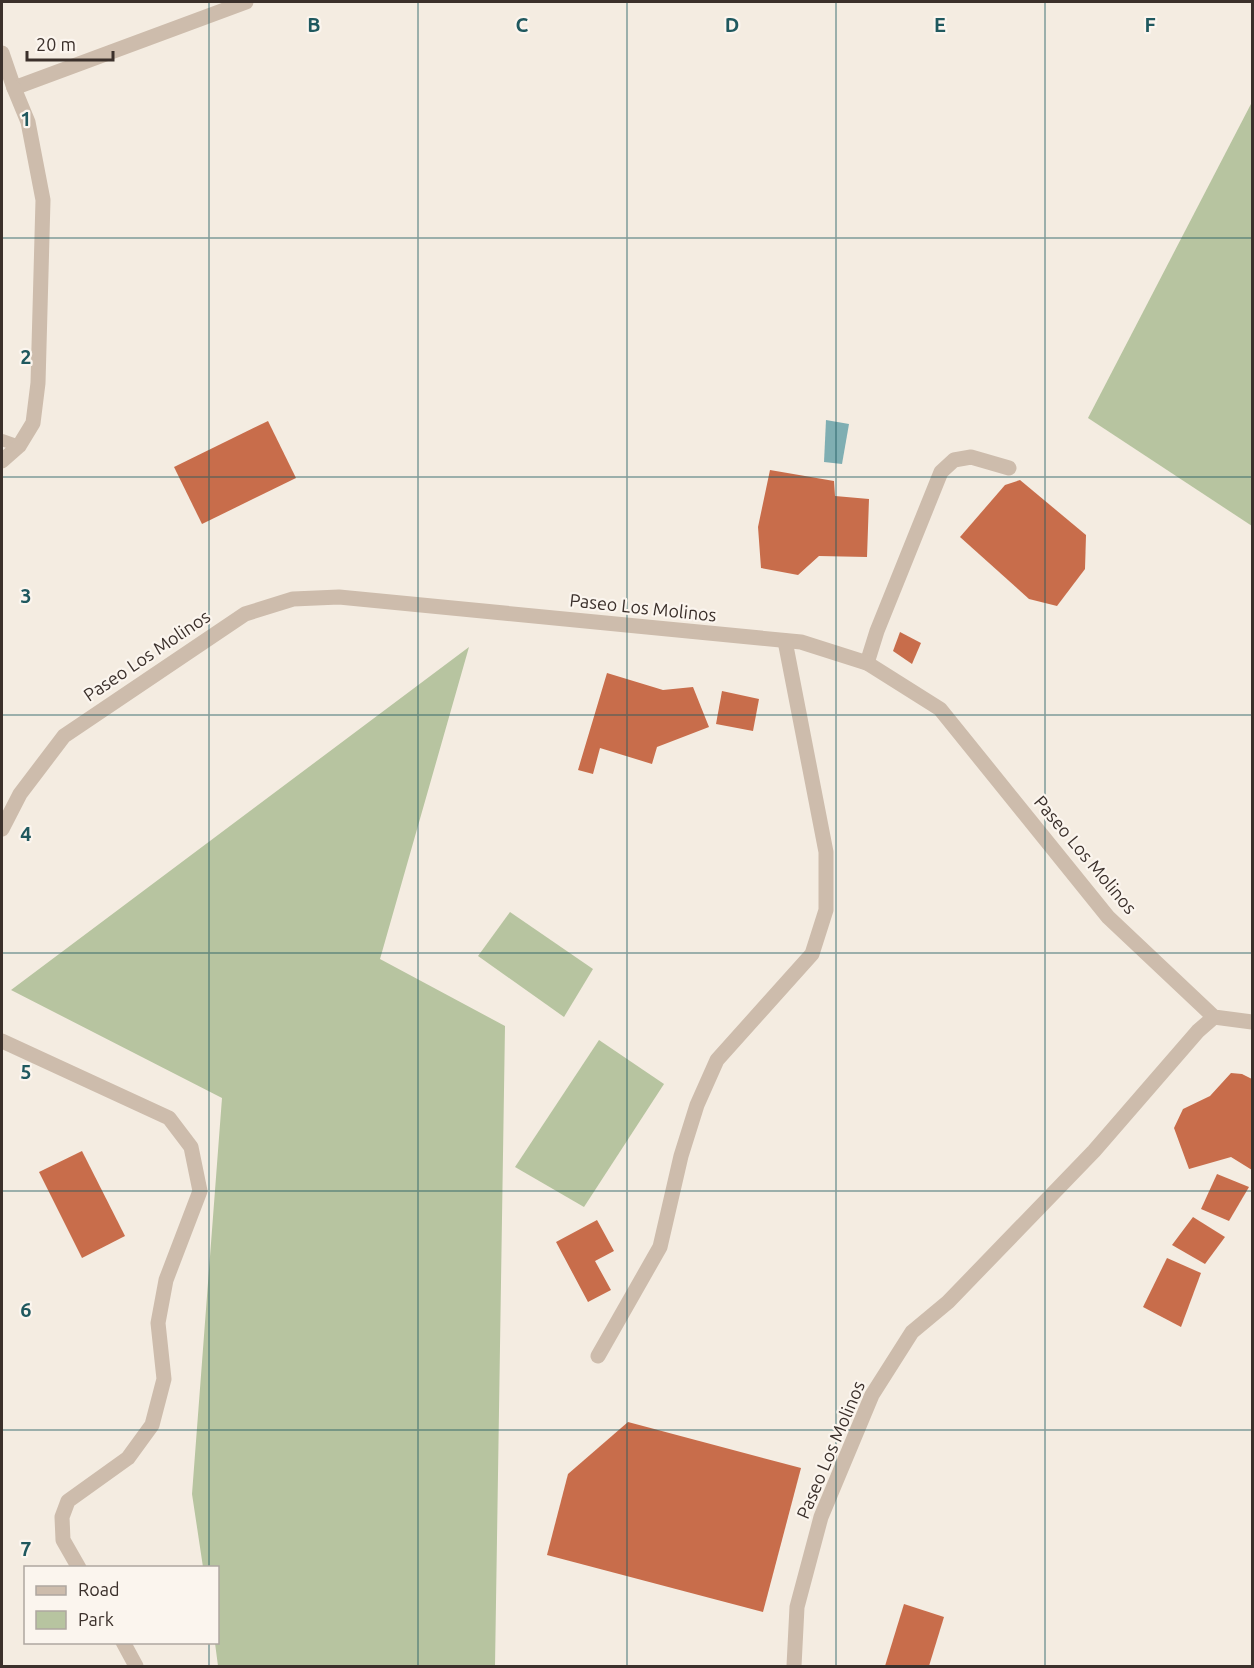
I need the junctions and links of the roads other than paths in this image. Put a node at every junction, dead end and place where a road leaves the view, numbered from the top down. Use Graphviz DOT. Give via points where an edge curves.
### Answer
graph roads {
  1 [pos="246,2"];
  2 [pos="2,53"];
  3 [pos="14,88"];
  4 [pos="2,440"];
  5 [pos="19,446"];
  6 [pos="2,461"];
  7 [pos="1009,468"];
  8 [pos="784,641"];
  9 [pos="867,663"];
  10 [pos="2,829"];
  11 [pos="1214,1017"];
  12 [pos="1252,1022"];
  13 [pos="2,1041"];
  14 [pos="598,1356"];
  15 [pos="78,1566"];
  16 [pos="124,1644"];
  17 [pos="136,1666"];
  18 [pos="794,1666"];
  1 -- 3 [label="street"];
  2 -- 3 [label="street"];
  3 -- 5 [label="street" via="28,122 43,200 38,383 33,423"];
  4 -- 5 [label="lane"];
  5 -- 6 [label="street"];
  7 -- 9 [label="street" via="971,457 954,460 941,472"];
  8 -- 9 [label="street, Paseo Los Molinos" via="801,642"];
  8 -- 10 [label="street, Paseo Los Molinos" via="339,597 293,599 245,615 64,736 20,794"];
  8 -- 14 [label="street" via="826,852 826,910 812,954 717,1060 681,1156 660,1246"];
  9 -- 11 [label="street, Paseo Los Molinos" via="940,709 1108,917"];
  11 -- 12 [label="street"];
  11 -- 18 [label="street, Paseo Los Molinos" via="1094,1151 948,1302 912,1332 872,1395 821,1517 797,1607"];
  13 -- 15 [label="street" via="169,1118 191,1147 200,1191 166,1280 158,1323 164,1379 153,1425 128,1458 68,1502 62,1517 63,1540"];
  16 -- 17 [label="street"];
}
